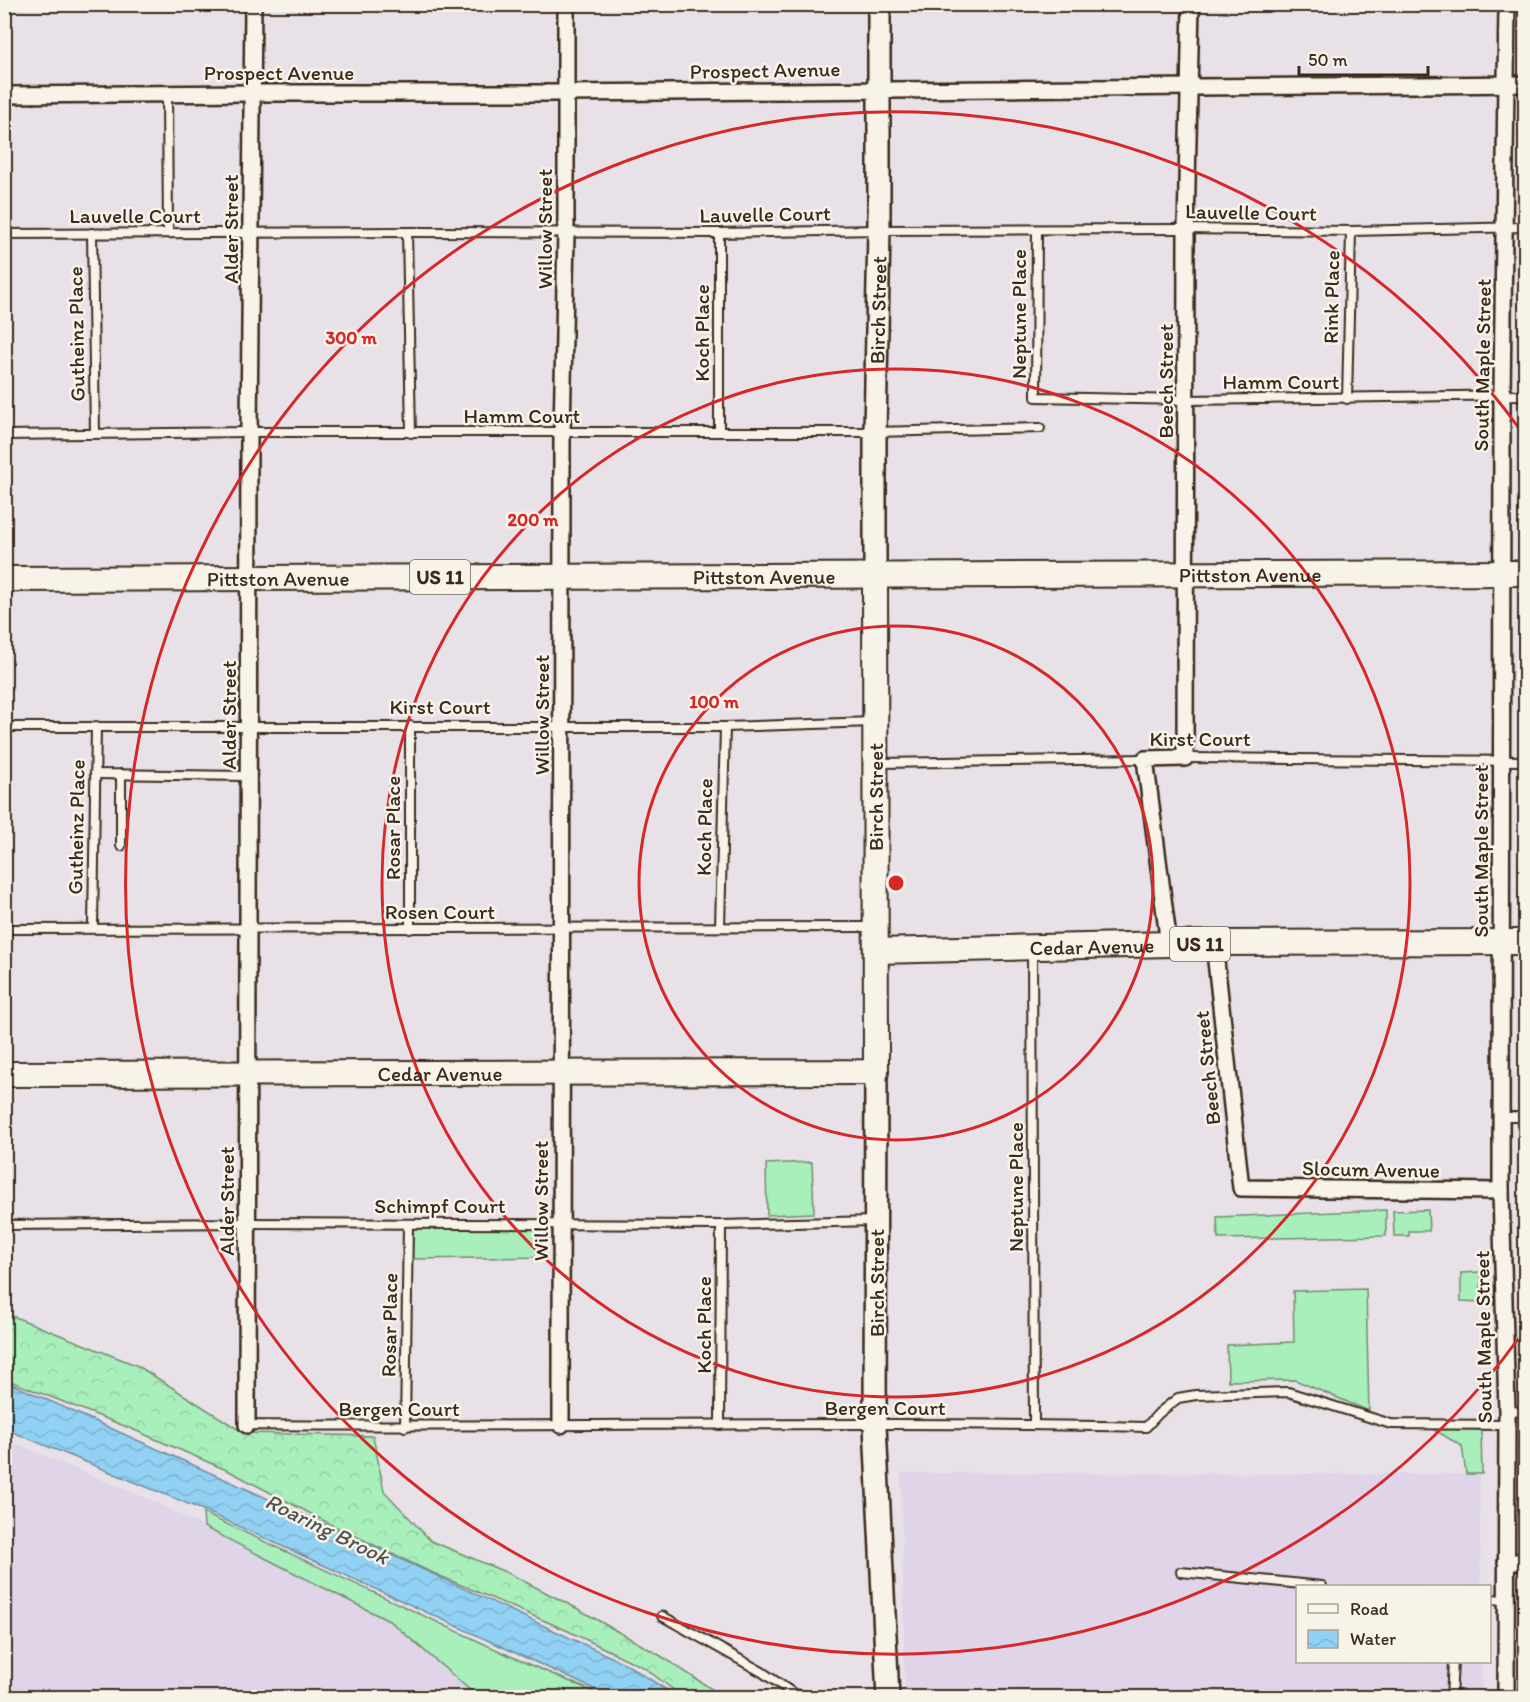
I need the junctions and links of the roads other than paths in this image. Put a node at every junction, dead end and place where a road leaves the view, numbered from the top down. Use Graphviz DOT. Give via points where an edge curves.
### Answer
graph roads {
  1 [pos="253,4"];
  2 [pos="566,4"];
  3 [pos="879,4"];
  4 [pos="1191,4"];
  5 [pos="1507,4"];
  6 [pos="1505,84"];
  7 [pos="1526,84"];
  8 [pos="1191,86"];
  9 [pos="879,90"];
  10 [pos="252,93"];
  11 [pos="565,93"];
  12 [pos="167,94"];
  13 [pos="4,95"];
  14 [pos="1505,227"];
  15 [pos="1526,227"];
  16 [pos="1186,229"];
  17 [pos="879,230"];
  18 [pos="1037,231"];
  19 [pos="1351,231"];
  20 [pos="168,232"];
  21 [pos="251,232"];
  22 [pos="407,232"];
  23 [pos="92,233"];
  24 [pos="566,233"];
  25 [pos="719,233"];
  26 [pos="4,234"];
  27 [pos="1502,394"];
  28 [pos="1526,395"];
  29 [pos="1036,397"];
  30 [pos="1347,399"];
  31 [pos="1186,400"];
  32 [pos="1040,428"];
  33 [pos="249,432"];
  34 [pos="719,432"];
  35 [pos="875,432"];
  36 [pos="95,434"];
  37 [pos="411,434"];
  38 [pos="562,434"];
  39 [pos="4,435"];
  40 [pos="1501,573"];
  41 [pos="1526,573"];
  42 [pos="1185,574"];
  43 [pos="875,576"];
  44 [pos="562,577"];
  45 [pos="249,578"];
  46 [pos="4,579"];
  47 [pos="875,722"];
  48 [pos="96,726"];
  49 [pos="410,726"];
  50 [pos="4,727"];
  51 [pos="724,727"];
  52 [pos="249,728"];
  53 [pos="562,728"];
  54 [pos="1185,758"];
  55 [pos="1145,759"];
  56 [pos="1501,761"];
  57 [pos="1526,761"];
  58 [pos="875,763"];
  59 [pos="95,774"];
  60 [pos="121,774"];
  61 [pos="248,776"];
  62 [pos="121,846"];
  63 [pos="562,927"];
  64 [pos="720,927"];
  65 [pos="875,927"];
  66 [pos="93,928"];
  67 [pos="248,928"];
  68 [pos="4,929"];
  69 [pos="410,929"];
  70 [pos="1501,942"];
  71 [pos="1526,942"];
  72 [pos="1214,943"];
  73 [pos="1169,945"];
  74 [pos="1032,949"];
  75 [pos="876,951"];
  76 [pos="876,1072"];
  77 [pos="4,1074"];
  78 [pos="248,1074"];
  79 [pos="561,1074"];
  80 [pos="1501,1116"];
  81 [pos="1526,1117"];
  82 [pos="1241,1188"];
  83 [pos="1501,1191"];
  84 [pos="876,1221"];
  85 [pos="247,1223"];
  86 [pos="561,1223"];
  87 [pos="408,1224"];
  88 [pos="721,1225"];
  89 [pos="4,1226"];
  90 [pos="1526,1412"];
  91 [pos="1507,1418"];
  92 [pos="247,1425"];
  93 [pos="561,1425"];
  94 [pos="720,1425"];
  95 [pos="875,1425"];
  96 [pos="1034,1425"];
  97 [pos="405,1427"];
  98 [pos="1506,1562"];
  99 [pos="1526,1562"];
  100 [pos="1181,1572"];
  101 [pos="1303,1585"];
  102 [pos="1491,1599"];
  103 [pos="1506,1600"];
  104 [pos="662,1616"];
  105 [pos="1453,1663"];
  106 [pos="814,1698"];
  107 [pos="888,1698"];
  108 [pos="1451,1698"];
  109 [pos="1506,1698"];
  1 -- 10 [label="street, Alder Street"];
  2 -- 11 [label="street, Willow Street"];
  3 -- 9 [label="street, Birch Street"];
  4 -- 8 [label="street, Beech Street"];
  5 -- 6 [label="street, South Maple Street"];
  6 -- 7 [label="street, Prospect Avenue"];
  6 -- 8 [label="street, Prospect Avenue"];
  6 -- 14 [label="street, South Maple Street"];
  8 -- 9 [label="street, Prospect Avenue"];
  8 -- 16 [label="street, Beech Street"];
  9 -- 11 [label="street, Prospect Avenue"];
  9 -- 17 [label="street, Birch Street"];
  10 -- 11 [label="street, Prospect Avenue"];
  10 -- 12 [label="street, Prospect Avenue"];
  10 -- 21 [label="street, Alder Street"];
  11 -- 24 [label="street, Willow Street"];
  12 -- 13 [label="street, Prospect Avenue"];
  12 -- 20 [label="lane"];
  14 -- 15 [label="lane, Lauvelle Court"];
  14 -- 19 [label="lane, Lauvelle Court"];
  14 -- 27 [label="street, South Maple Street"];
  16 -- 18 [label="lane, Lauvelle Court"];
  16 -- 19 [label="lane, Lauvelle Court"];
  16 -- 31 [label="street, Beech Street"];
  17 -- 18 [label="lane, Lauvelle Court"];
  17 -- 25 [label="lane, Lauvelle Court"];
  17 -- 35 [label="street, Birch Street"];
  18 -- 29 [label="lane, Neptune Place"];
  19 -- 30 [label="lane, Rink Place"];
  20 -- 21 [label="lane, Lauvelle Court"];
  20 -- 23 [label="lane, Lauvelle Court"];
  21 -- 22 [label="lane, Lauvelle Court"];
  21 -- 33 [label="street, Alder Street"];
  22 -- 24 [label="lane, Lauvelle Court"];
  22 -- 37 [label="lane"];
  23 -- 26 [label="lane, Lauvelle Court"];
  23 -- 36 [label="lane, Gutheinz Place"];
  24 -- 25 [label="lane, Lauvelle Court"];
  24 -- 38 [label="street, Willow Street"];
  25 -- 34 [label="lane, Koch Place"];
  27 -- 28 [label="lane, Hamm Court"];
  27 -- 30 [label="lane, Hamm Court"];
  27 -- 40 [label="street, South Maple Street"];
  29 -- 31 [label="lane, Hamm Court"];
  30 -- 31 [label="lane, Hamm Court"];
  31 -- 42 [label="street, Beech Street"];
  32 -- 35 [label="lane, Hamm Court"];
  33 -- 36 [label="lane, Hamm Court"];
  33 -- 37 [label="lane, Hamm Court"];
  33 -- 45 [label="street, Alder Street"];
  34 -- 35 [label="lane, Hamm Court"];
  34 -- 38 [label="lane, Hamm Court"];
  35 -- 43 [label="street, Birch Street"];
  36 -- 39 [label="lane, Hamm Court"];
  37 -- 38 [label="lane, Hamm Court"];
  38 -- 44 [label="street, Willow Street"];
  40 -- 41 [label="main road, Pittston Avenue"];
  40 -- 42 [label="main road, Pittston Avenue"];
  40 -- 56 [label="street, South Maple Street"];
  42 -- 43 [label="main road, Pittston Avenue"];
  42 -- 54 [label="street, Beech Street"];
  43 -- 44 [label="main road, Pittston Avenue / US 11"];
  43 -- 47 [label="main road, Birch Street"];
  44 -- 45 [label="main road, Pittston Avenue / US 11"];
  44 -- 53 [label="street, Willow Street"];
  45 -- 46 [label="main road, Pittston Avenue / US 11"];
  45 -- 52 [label="street, Alder Street"];
  47 -- 51 [label="lane, Kirst Court"];
  47 -- 58 [label="main road, Birch Street"];
  48 -- 50 [label="lane, Kirst Court"];
  48 -- 52 [label="lane, Kirst Court"];
  48 -- 59 [label="lane, Gutheinz Place"];
  49 -- 52 [label="lane, Kirst Court"];
  49 -- 53 [label="lane, Kirst Court"];
  49 -- 69 [label="lane, Rosar Place"];
  51 -- 53 [label="lane, Kirst Court"];
  51 -- 64 [label="lane, Koch Place"];
  52 -- 61 [label="street, Alder Street"];
  53 -- 63 [label="street, Willow Street"];
  54 -- 55 [label="street, Kirst Court"];
  54 -- 56 [label="lane, Kirst Court"];
  55 -- 58 [label="lane, Kirst Court"];
  55 -- 73 [label="street"];
  56 -- 57 [label="lane, Kirst Court"];
  56 -- 70 [label="street, South Maple Street"];
  58 -- 65 [label="main road, Birch Street"];
  59 -- 60 [label="lane"];
  59 -- 66 [label="lane, Gutheinz Place"];
  60 -- 61 [label="lane"];
  60 -- 62 [label="lane"];
  61 -- 67 [label="street, Alder Street"];
  63 -- 64 [label="lane, Rosen Court"];
  63 -- 69 [label="lane, Rosen Court"];
  63 -- 79 [label="street, Willow Street"];
  64 -- 65 [label="lane, Rosen Court"];
  65 -- 75 [label="main road, Birch Street"];
  66 -- 67 [label="lane, Rosen Court"];
  66 -- 68 [label="lane, Rosen Court"];
  67 -- 69 [label="lane, Rosen Court"];
  67 -- 78 [label="street, Alder Street"];
  70 -- 71 [label="main road, Cedar Avenue / US 11"];
  70 -- 72 [label="main road, Cedar Avenue / US 11"];
  70 -- 80 [label="street, South Maple Street"];
  72 -- 73 [label="main road, Cedar Avenue / US 11"];
  72 -- 82 [label="street, Beech Street"];
  73 -- 74 [label="main road, Cedar Avenue / US 11"];
  74 -- 75 [label="main road, Cedar Avenue / US 11"];
  74 -- 96 [label="lane, Neptune Place"];
  75 -- 76 [label="main road, Birch Street"];
  76 -- 79 [label="main road, Cedar Avenue"];
  76 -- 84 [label="street, Birch Street"];
  77 -- 78 [label="main road, Cedar Avenue"];
  78 -- 79 [label="main road, Cedar Avenue"];
  78 -- 85 [label="street, Alder Street"];
  79 -- 86 [label="street, Willow Street"];
  80 -- 81 [label="lane"];
  80 -- 83 [label="street, South Maple Street"];
  82 -- 83 [label="street, Slocum Avenue"];
  83 -- 91 [label="street, South Maple Street"];
  84 -- 88 [label="lane, Schimpf Court"];
  84 -- 95 [label="street, Birch Street"];
  85 -- 87 [label="lane, Schimpf Court"];
  85 -- 89 [label="lane, Schimpf Court"];
  85 -- 92 [label="street, Alder Street"];
  86 -- 87 [label="lane, Schimpf Court"];
  86 -- 88 [label="lane, Schimpf Court"];
  86 -- 93 [label="street, Willow Street"];
  87 -- 97 [label="lane, Rosar Place"];
  88 -- 94 [label="lane, Koch Place"];
  90 -- 91 [label="lane, Bergen Court"];
  91 -- 96 [label="lane, Bergen Court" via="1391,1424 1288,1392 1178,1398 1146,1427"];
  91 -- 98 [label="street, South Maple Street"];
  92 -- 97 [label="lane, Bergen Court"];
  93 -- 94 [label="lane, Bergen Court"];
  93 -- 97 [label="lane, Bergen Court"];
  94 -- 95 [label="lane, Bergen Court"];
  95 -- 96 [label="lane, Bergen Court"];
  95 -- 107 [label="street, Birch Street"];
  98 -- 99 [label="street"];
  98 -- 103 [label="street, South Maple Street"];
  100 -- 101 [label="lane"];
  102 -- 103 [label="lane"];
  103 -- 109 [label="street, South Maple Street"];
  104 -- 106 [label="lane" via="794,1694"];
  105 -- 108 [label="lane"];
}
